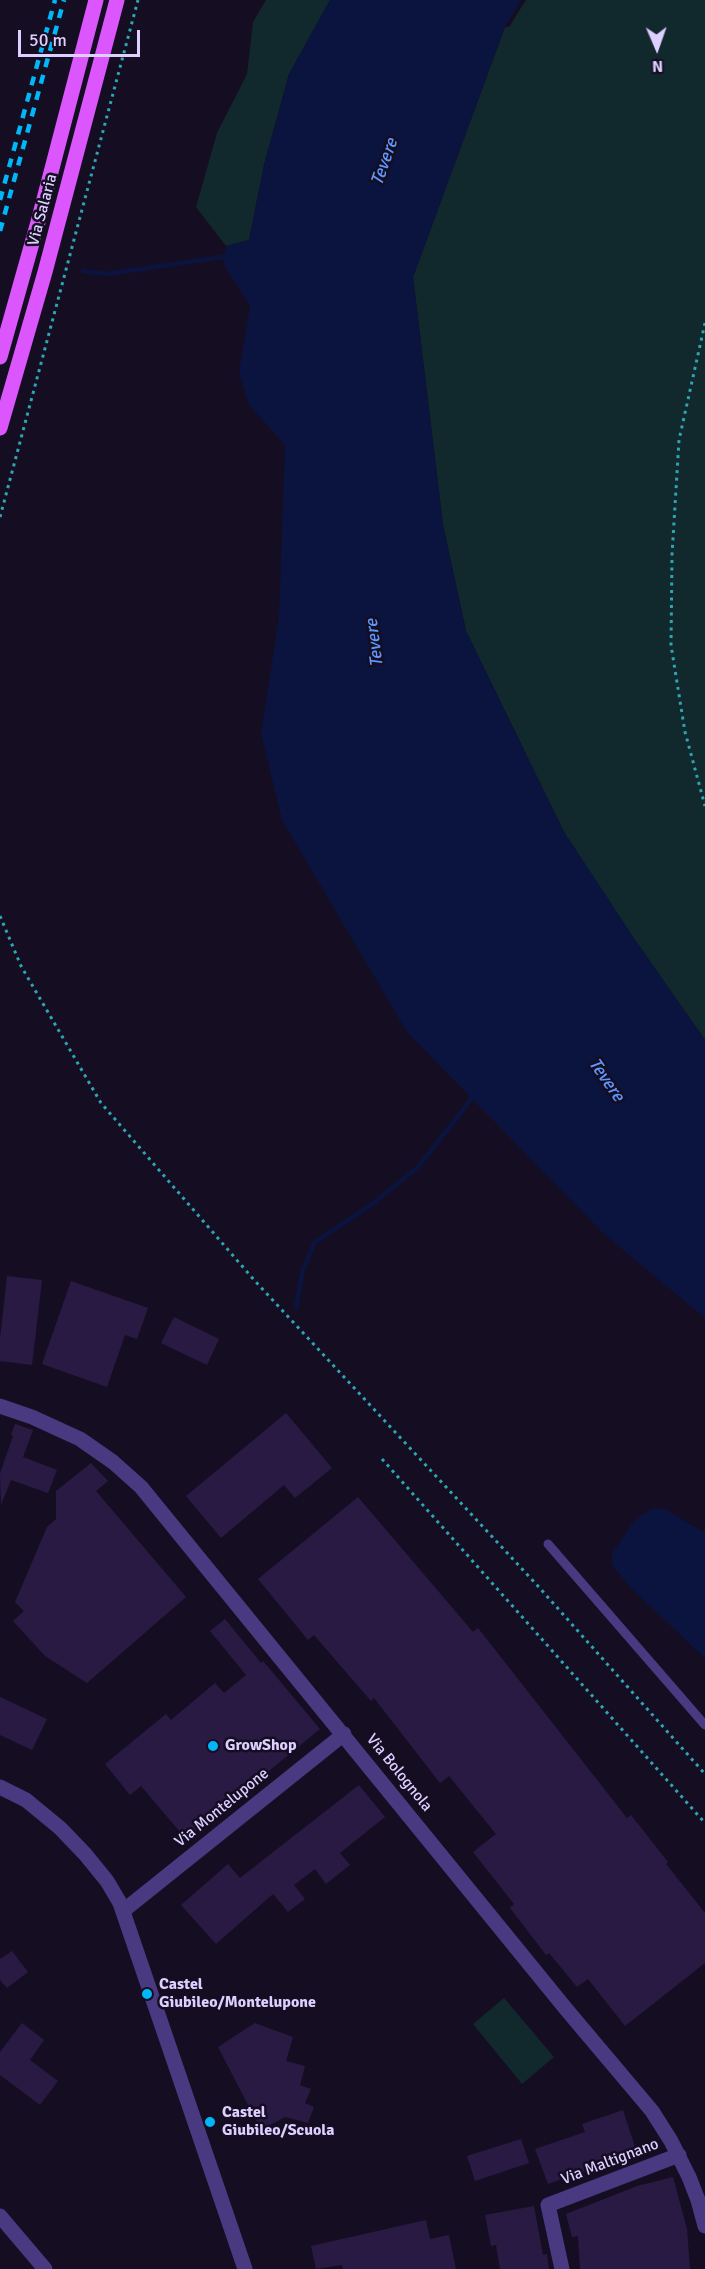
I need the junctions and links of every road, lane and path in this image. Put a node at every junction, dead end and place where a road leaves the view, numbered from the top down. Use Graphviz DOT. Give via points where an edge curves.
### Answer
graph roads {
  1 [pos="96,0"];
  2 [pos="117,0"];
  3 [pos="138,0"];
  4 [pos="705,322"];
  5 [pos="0,357"];
  6 [pos="0,428"];
  7 [pos="0,517"];
  8 [pos="705,806"];
  9 [pos="0,916"];
  10 [pos="0,1406"];
  11 [pos="382,1459"];
  12 [pos="548,1544"];
  13 [pos="705,1725"];
  14 [pos="344,1734"];
  15 [pos="705,1774"];
  16 [pos="0,1786"];
  17 [pos="705,1823"];
  18 [pos="123,1911"];
  19 [pos="679,2155"];
  20 [pos="0,2216"];
  21 [pos="705,2226"];
  22 [pos="45,2269"];
  23 [pos="245,2269"];
  24 [pos="562,2269"];
  1 -- 5 [label="main road, Via Salaria"];
  2 -- 6 [label="main road, Via Salaria"];
  3 -- 7 [label="path"];
  4 -- 8 [label="path" via="679,440 671,645 685,732"];
  9 -- 15 [label="path" via="21,966 101,1103 255,1281 537,1585"];
  10 -- 14 [label="street, Via Bolognola" via="67,1432 133,1479"];
  11 -- 17 [label="path"];
  12 -- 13 [label="lane"];
  14 -- 18 [label="street, Via Montelupone"];
  14 -- 19 [label="street, Via Bolognola" via="652,2111"];
  16 -- 18 [label="street" via="44,1813 66,1834 107,1881"];
  18 -- 23 [label="street"];
  19 -- 21 [label="street, Via Bolognola" via="699,2200"];
  19 -- 24 [label="street, Via Maltignano" via="548,2205"];
  20 -- 22 [label="street"];
}
